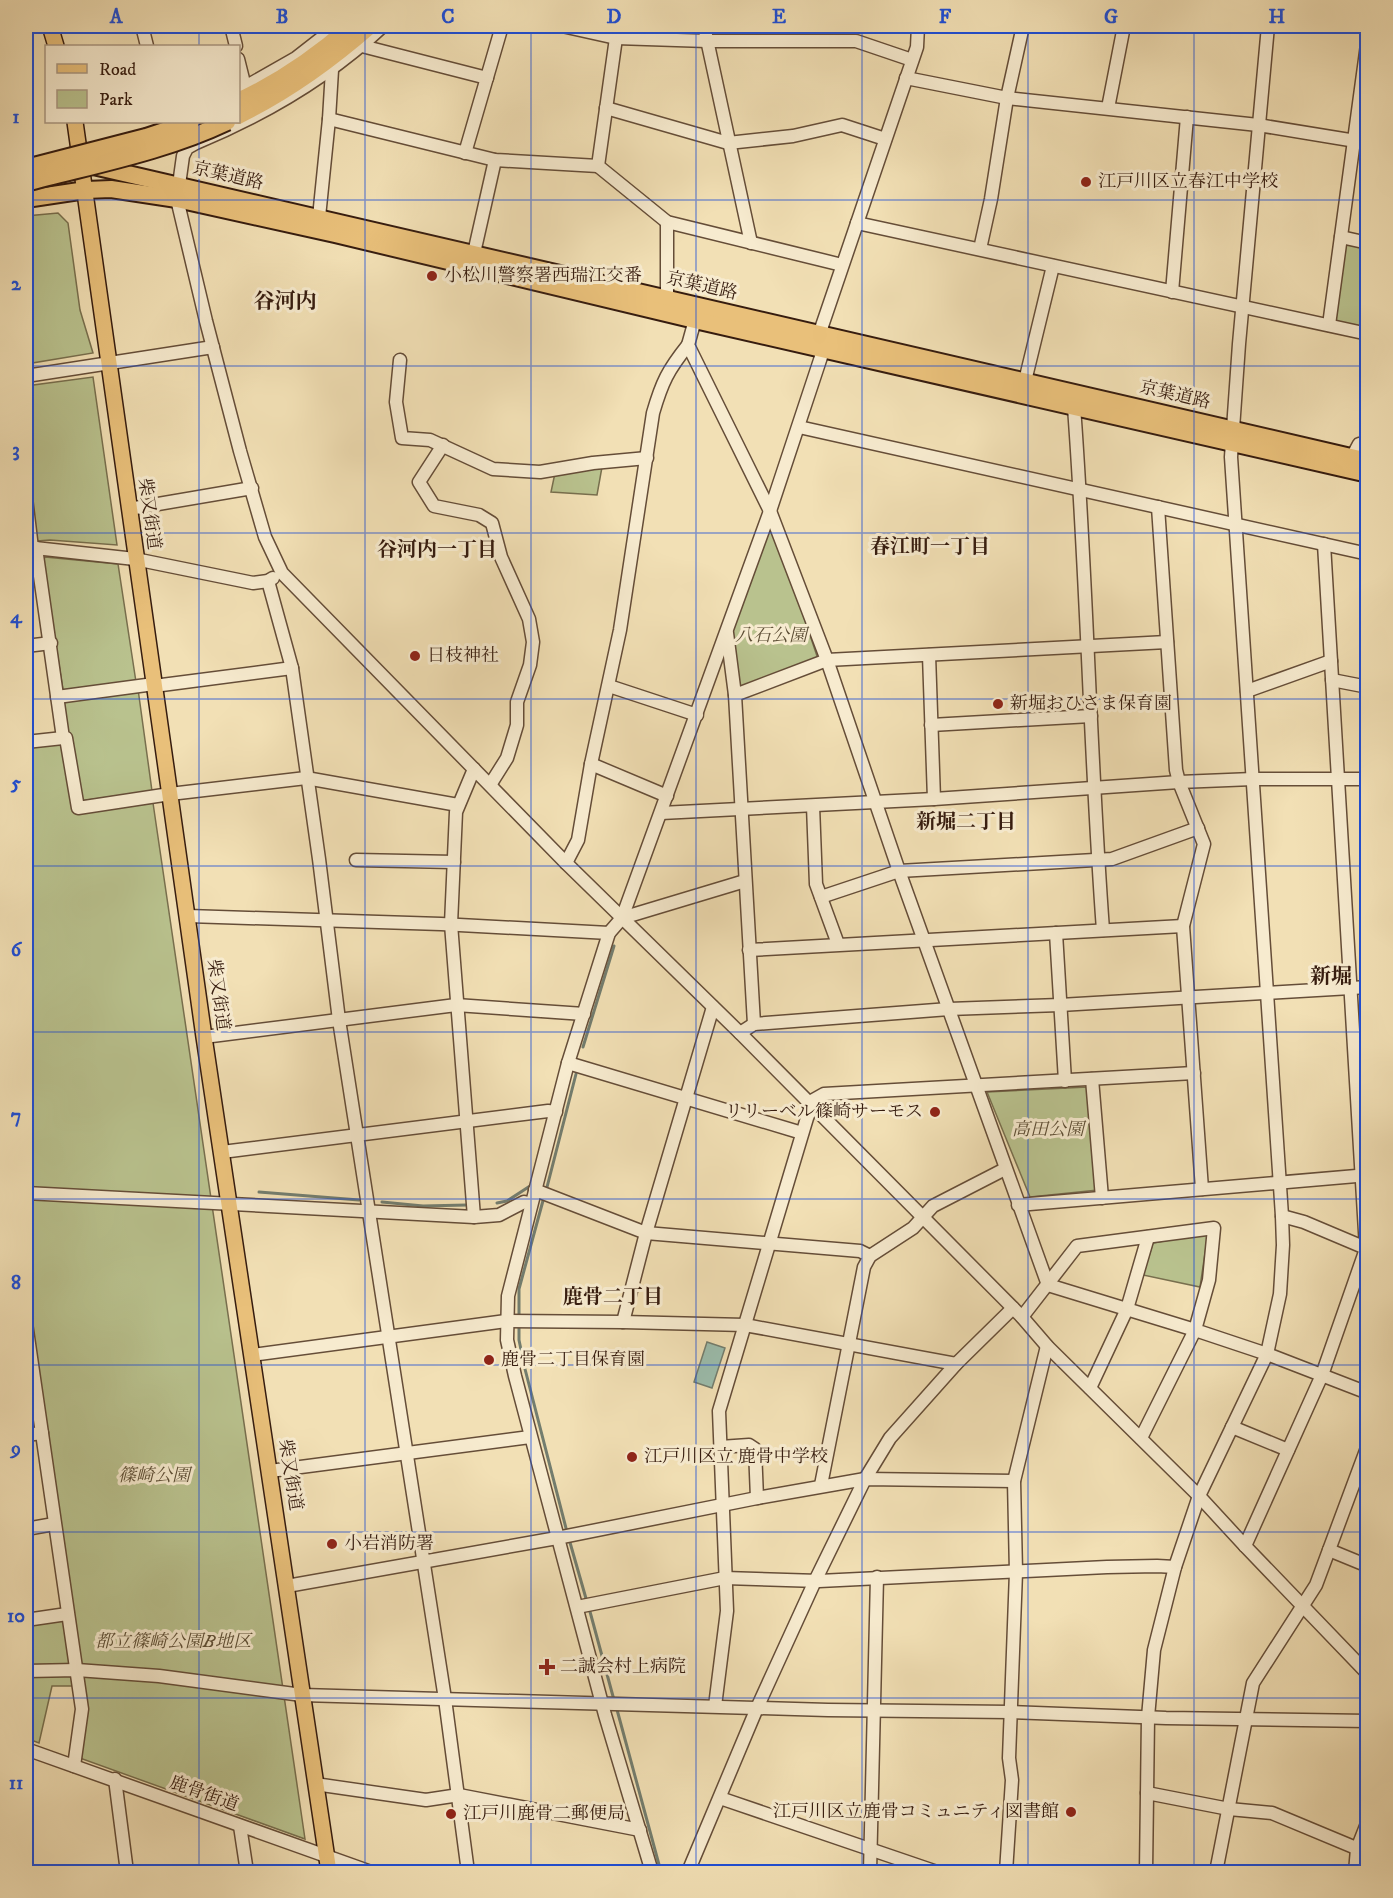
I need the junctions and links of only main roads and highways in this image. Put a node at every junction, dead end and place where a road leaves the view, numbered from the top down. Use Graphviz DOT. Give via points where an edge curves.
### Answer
graph roads {
  1 [pos="50,26"];
  2 [pos="351,26"];
  3 [pos="370,26"];
  4 [pos="56,45"];
  5 [pos="241,93"];
  6 [pos="240,115"];
  7 [pos="75,123"];
  8 [pos="188,123"];
  9 [pos="224,123"];
  10 [pos="26,161"];
  11 [pos="82,164"];
  12 [pos="26,168"];
  13 [pos="26,183"];
  14 [pos="86,190"];
  15 [pos="178,192"];
  16 [pos="26,199"];
  17 [pos="821,341"];
  18 [pos="1233,435"];
  19 [pos="1360,459"];
  20 [pos="1368,474"];
  21 [pos="329,1872"];
  1 -- 4 [label="main road"];
  2 -- 5 [label="highway" via="281,78"];
  3 -- 6 [label="highway" via="321,67"];
  7 -- 11 [label="main road, 柴又街道"];
  8 -- 12 [label="highway, bridge"];
  9 -- 13 [label="highway, bridge" via="150,149"];
  10 -- 11 [label="highway, 京葉道路"];
  11 -- 14 [label="main road, 柴又街道"];
  11 -- 15 [label="highway, 京葉道路"];
  14 -- 15 [label="highway, 京葉道路"];
  14 -- 16 [label="highway, 京葉道路"];
  14 -- 21 [label="main road, 柴又街道" via="204,1037"];
  15 -- 17 [label="highway, 京葉道路" via="335,234 695,320"];
  15 -- 17 [label="highway, 京葉道路" via="319,217 667,298"];
  17 -- 18 [label="highway, 京葉道路" via="1025,381"];
  17 -- 18 [label="highway, 京葉道路" via="1074,407"];
  18 -- 19 [label="highway, 京葉道路"];
  18 -- 20 [label="highway, 京葉道路"];
}
